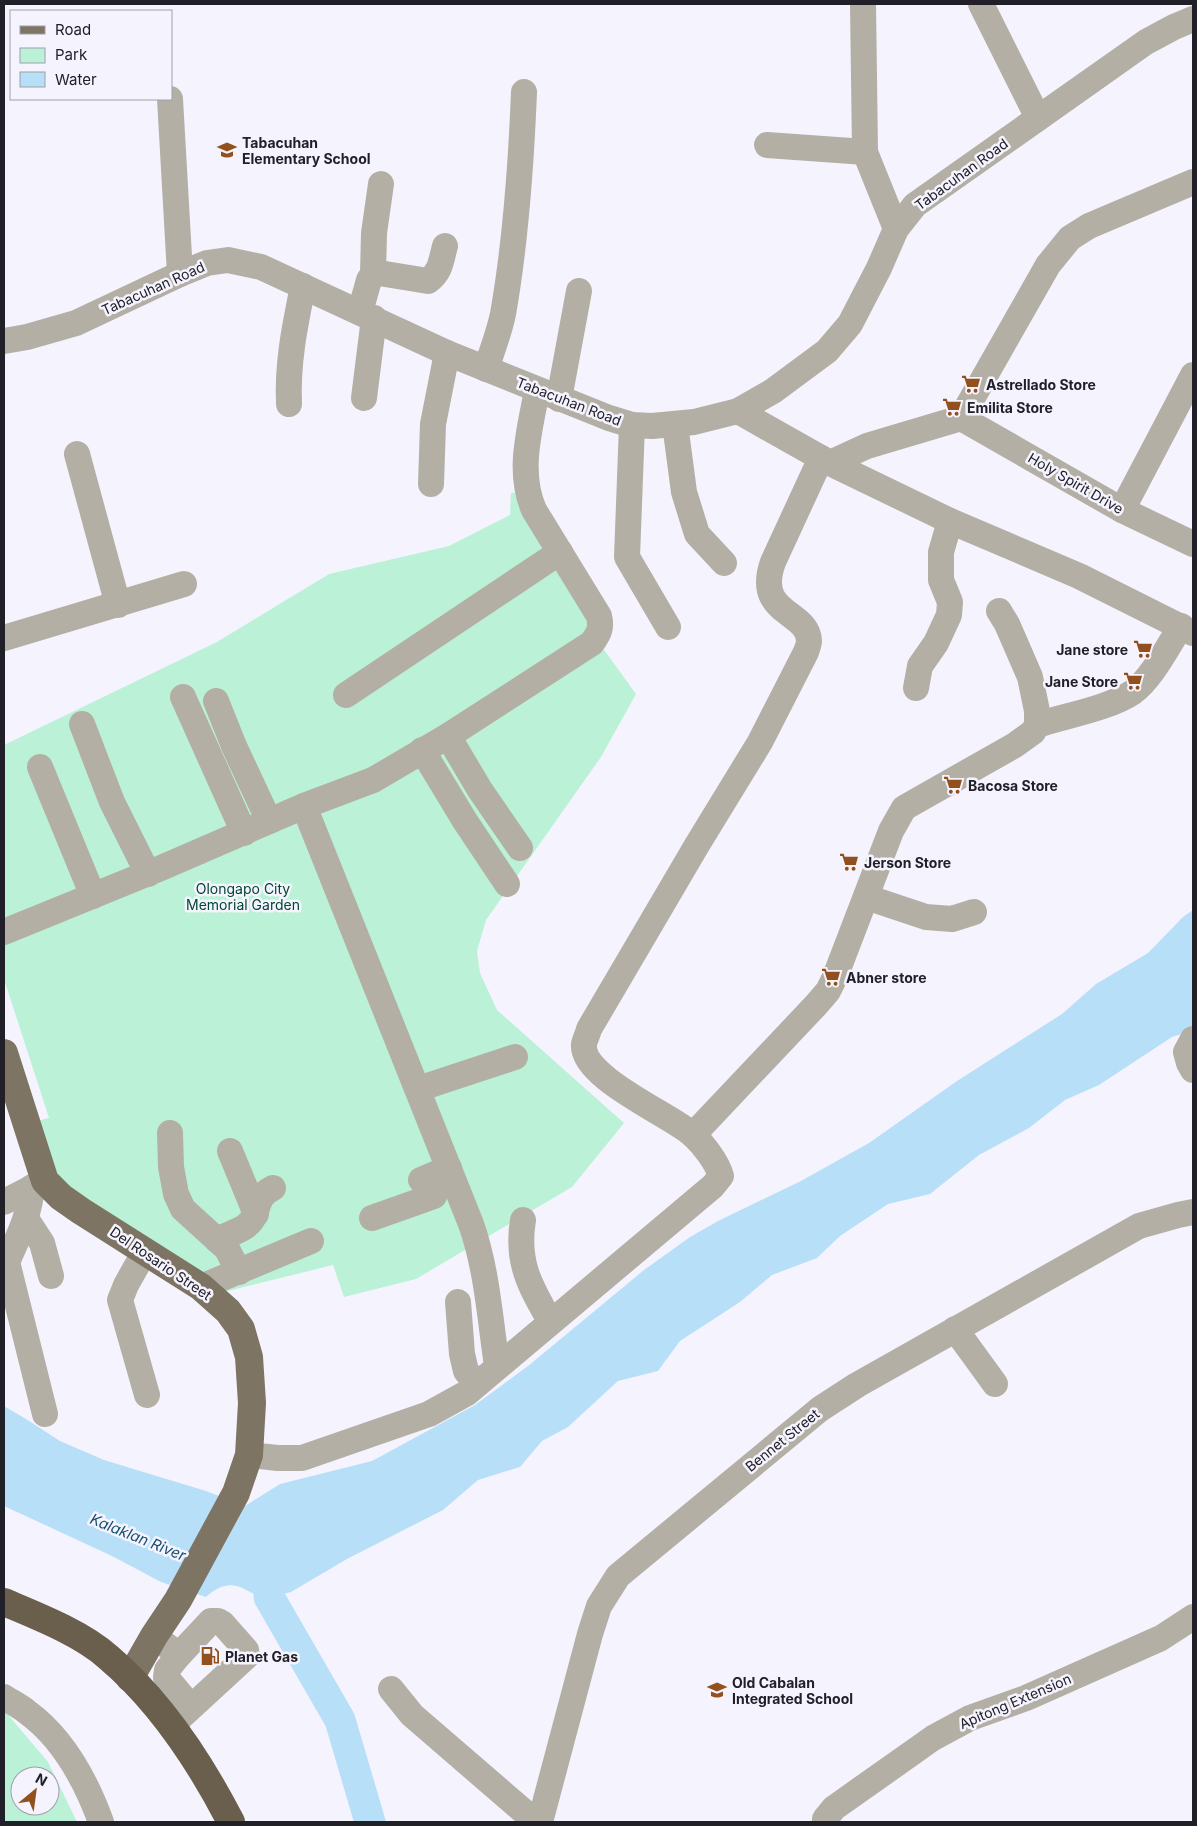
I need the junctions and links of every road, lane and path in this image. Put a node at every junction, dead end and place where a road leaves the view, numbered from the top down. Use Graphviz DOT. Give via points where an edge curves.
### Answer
graph roads {
  1 [pos="863,4"];
  2 [pos="981,4"];
  3 [pos="1193,19"];
  4 [pos="524,92"];
  5 [pos="170,100"];
  6 [pos="1038,118"];
  7 [pos="767,145"];
  8 [pos="865,152"];
  9 [pos="1193,182"];
  10 [pos="381,184"];
  11 [pos="896,230"];
  12 [pos="445,246"];
  13 [pos="180,274"];
  14 [pos="373,274"];
  15 [pos="303,286"];
  16 [pos="579,291"];
  17 [pos="367,315"];
  18 [pos="4,341"];
  19 [pos="447,352"];
  20 [pos="486,369"];
  21 [pos="1193,376"];
  22 [pos="548,395"];
  23 [pos="364,398"];
  24 [pos="289,404"];
  25 [pos="738,411"];
  26 [pos="961,418"];
  27 [pos="675,424"];
  28 [pos="632,425"];
  29 [pos="77,454"];
  30 [pos="826,461"];
  31 [pos="431,484"];
  32 [pos="1122,510"];
  33 [pos="950,521"];
  34 [pos="1193,544"];
  35 [pos="560,552"];
  36 [pos="724,563"];
  37 [pos="184,584"];
  38 [pos="118,604"];
  39 [pos="999,611"];
  40 [pos="668,627"];
  41 [pos="1187,630"];
  42 [pos="4,637"];
  43 [pos="916,688"];
  44 [pos="346,695"];
  45 [pos="184,698"];
  46 [pos="216,701"];
  47 [pos="82,724"];
  48 [pos="1036,725"];
  49 [pos="448,736"];
  50 [pos="422,750"];
  51 [pos="40,768"];
  52 [pos="304,806"];
  53 [pos="269,821"];
  54 [pos="244,833"];
  55 [pos="520,848"];
  56 [pos="148,874"];
  57 [pos="507,884"];
  58 [pos="93,896"];
  59 [pos="866,897"];
  60 [pos="974,912"];
  61 [pos="4,932"];
  62 [pos="1193,1039"];
  63 [pos="4,1053"];
  64 [pos="515,1057"];
  65 [pos="1193,1070"];
  66 [pos="418,1090"];
  67 [pos="170,1133"];
  68 [pos="693,1135"];
  69 [pos="230,1151"];
  70 [pos="39,1184"];
  71 [pos="440,1185"];
  72 [pos="273,1188"];
  73 [pos="4,1202"];
  74 [pos="1193,1212"];
  75 [pos="256,1214"];
  76 [pos="372,1218"];
  77 [pos="27,1220"];
  78 [pos="523,1220"];
  79 [pos="217,1240"];
  80 [pos="311,1241"];
  81 [pos="145,1251"];
  82 [pos="5,1262"];
  83 [pos="239,1272"];
  84 [pos="51,1276"];
  85 [pos="201,1287"];
  86 [pos="458,1302"];
  87 [pos="550,1321"];
  88 [pos="955,1330"];
  89 [pos="498,1366"];
  90 [pos="477,1384"];
  91 [pos="995,1384"];
  92 [pos="148,1396"];
  93 [pos="45,1414"];
  94 [pos="249,1455"];
  95 [pos="4,1602"];
  96 [pos="1193,1617"];
  97 [pos="154,1636"];
  98 [pos="179,1655"];
  99 [pos="130,1678"];
  100 [pos="391,1689"];
  101 [pos="4,1698"];
  102 [pos="191,1707"];
  103 [pos="171,1726"];
  104 [pos="101,1822"];
  105 [pos="231,1822"];
  106 [pos="536,1822"];
  107 [pos="540,1822"];
  108 [pos="825,1822"];
  1 -- 8 [label="street"];
  2 -- 6 [label="street"];
  3 -- 6 [label="street, Tabacuhan Road" via="1146,42"];
  4 -- 20 [label="street" via="521,172 513,246 502,316"];
  5 -- 13 [label="street"];
  6 -- 11 [label="street, Tabacuhan Road" via="915,206"];
  7 -- 8 [label="street"];
  8 -- 11 [label="street"];
  9 -- 26 [label="street" via="1089,226 1070,238 1048,265"];
  10 -- 14 [label="street" via="374,233"];
  11 -- 25 [label="street, Tabacuhan Road" via="850,324 827,351 773,391"];
  12 -- 14 [label="street" via="440,266 428,281"];
  13 -- 15 [label="street, Tabacuhan Road" via="228,260 261,267"];
  13 -- 18 [label="street, Tabacuhan Road" via="76,323"];
  14 -- 17 [label="street" via="369,280"];
  15 -- 17 [label="street, Tabacuhan Road"];
  15 -- 24 [label="street" via="290,364"];
  16 -- 22 [label="street"];
  17 -- 19 [label="street, Tabacuhan Road"];
  17 -- 23 [label="street"];
  19 -- 20 [label="street, Tabacuhan Road"];
  19 -- 31 [label="street" via="433,424"];
  20 -- 22 [label="street, Tabacuhan Road"];
  21 -- 32 [label="street"];
  22 -- 28 [label="street, Tabacuhan Road"];
  22 -- 35 [label="street" via="524,463 527,496"];
  25 -- 27 [label="street, Tabacuhan Road"];
  25 -- 30 [label="street"];
  26 -- 30 [label="street"];
  26 -- 32 [label="street, Holy Spirit Drive"];
  27 -- 28 [label="street, Tabacuhan Road"];
  27 -- 36 [label="street" via="684,492 697,534"];
  28 -- 40 [label="street" via="627,557"];
  29 -- 38 [label="street"];
  30 -- 33 [label="street"];
  30 -- 68 [label="street" via="768,576 776,604 807,633 806,652 760,742 589,1029 584,1045 588,1060 607,1080"];
  32 -- 34 [label="street, Holy Spirit Drive"];
  33 -- 41 [label="street" via="1079,576"];
  33 -- 43 [label="street" via="941,552 941,580 950,602 949,614 936,643 920,666"];
  35 -- 44 [label="street"];
  35 -- 49 [label="street" via="599,616 600,632 592,643"];
  37 -- 38 [label="street"];
  38 -- 42 [label="street"];
  39 -- 48 [label="street" via="1008,624 1030,678 1037,712"];
  41 -- 48 [label="street" via="1132,692 1114,702"];
  45 -- 54 [label="street"];
  46 -- 53 [label="street"];
  47 -- 56 [label="street" via="112,802"];
  48 -- 59 [label="street" via="1015,745 904,808 891,831"];
  49 -- 50 [label="street"];
  49 -- 55 [label="street"];
  50 -- 52 [label="street" via="373,780"];
  50 -- 57 [label="street"];
  51 -- 58 [label="street"];
  52 -- 53 [label="street"];
  52 -- 66 [label="street"];
  53 -- 54 [label="street"];
  54 -- 56 [label="street"];
  56 -- 58 [label="street"];
  58 -- 61 [label="street"];
  59 -- 60 [label="street" via="926,917 952,919"];
  59 -- 68 [label="street" via="828,991"];
  62 -- 65 [label="street" via="1186,1052"];
  63 -- 70 [label="main road, Del Rosario Street"];
  64 -- 66 [label="street"];
  66 -- 71 [label="street"];
  67 -- 79 [label="street" via="176,1194 183,1209"];
  68 -- 87 [label="street" via="718,1165 721,1176"];
  69 -- 75 [label="street"];
  70 -- 73 [label="street"];
  70 -- 77 [label="street"];
  70 -- 81 [label="main road, Del Rosario Street"];
  71 -- 76 [label="street"];
  71 -- 89 [label="street" via="477,1242"];
  72 -- 75 [label="street" via="263,1193"];
  74 -- 88 [label="street, Bennet Street" via="1139,1226"];
  75 -- 79 [label="street" via="247,1225"];
  77 -- 82 [label="street"];
  77 -- 84 [label="street" via="42,1243"];
  78 -- 87 [label="street" via="520,1239 522,1264"];
  79 -- 83 [label="street" via="227,1249"];
  80 -- 83 [label="street"];
  81 -- 85 [label="main road, Del Rosario Street"];
  81 -- 92 [label="street" via="120,1300"];
  82 -- 93 [label="street"];
  83 -- 85 [label="street"];
  85 -- 94 [label="main road, Del Rosario Street" via="228,1311 241,1329 249,1357"];
  86 -- 90 [label="street" via="462,1354 466,1371"];
  87 -- 89 [label="street"];
  88 -- 91 [label="street"];
  88 -- 107 [label="street, Bennet Street" via="856,1385 820,1409 618,1576 599,1606 590,1634"];
  89 -- 90 [label="street"];
  90 -- 94 [label="street" via="429,1414 302,1458"];
  94 -- 97 [label="main road, Del Rosario Street" via="236,1493 178,1600"];
  95 -- 99 [label="highway" via="72,1634 108,1656"];
  96 -- 108 [label="street, Apitong Extension" via="1162,1638 1026,1698 970,1718 933,1738 834,1808"];
  97 -- 98 [label="street"];
  97 -- 99 [label="main road, Del Rosario Street"];
  98 -- 102 [label="street" via="166,1670 166,1677"];
  98 -- 102 [label="street" via="211,1621 223,1624 246,1650 247,1656"];
  99 -- 103 [label="highway"];
  100 -- 106 [label="street" via="412,1715"];
  101 -- 104 [label="street" via="47,1729 66,1751"];
  102 -- 103 [label="street"];
  103 -- 105 [label="highway"];
}
